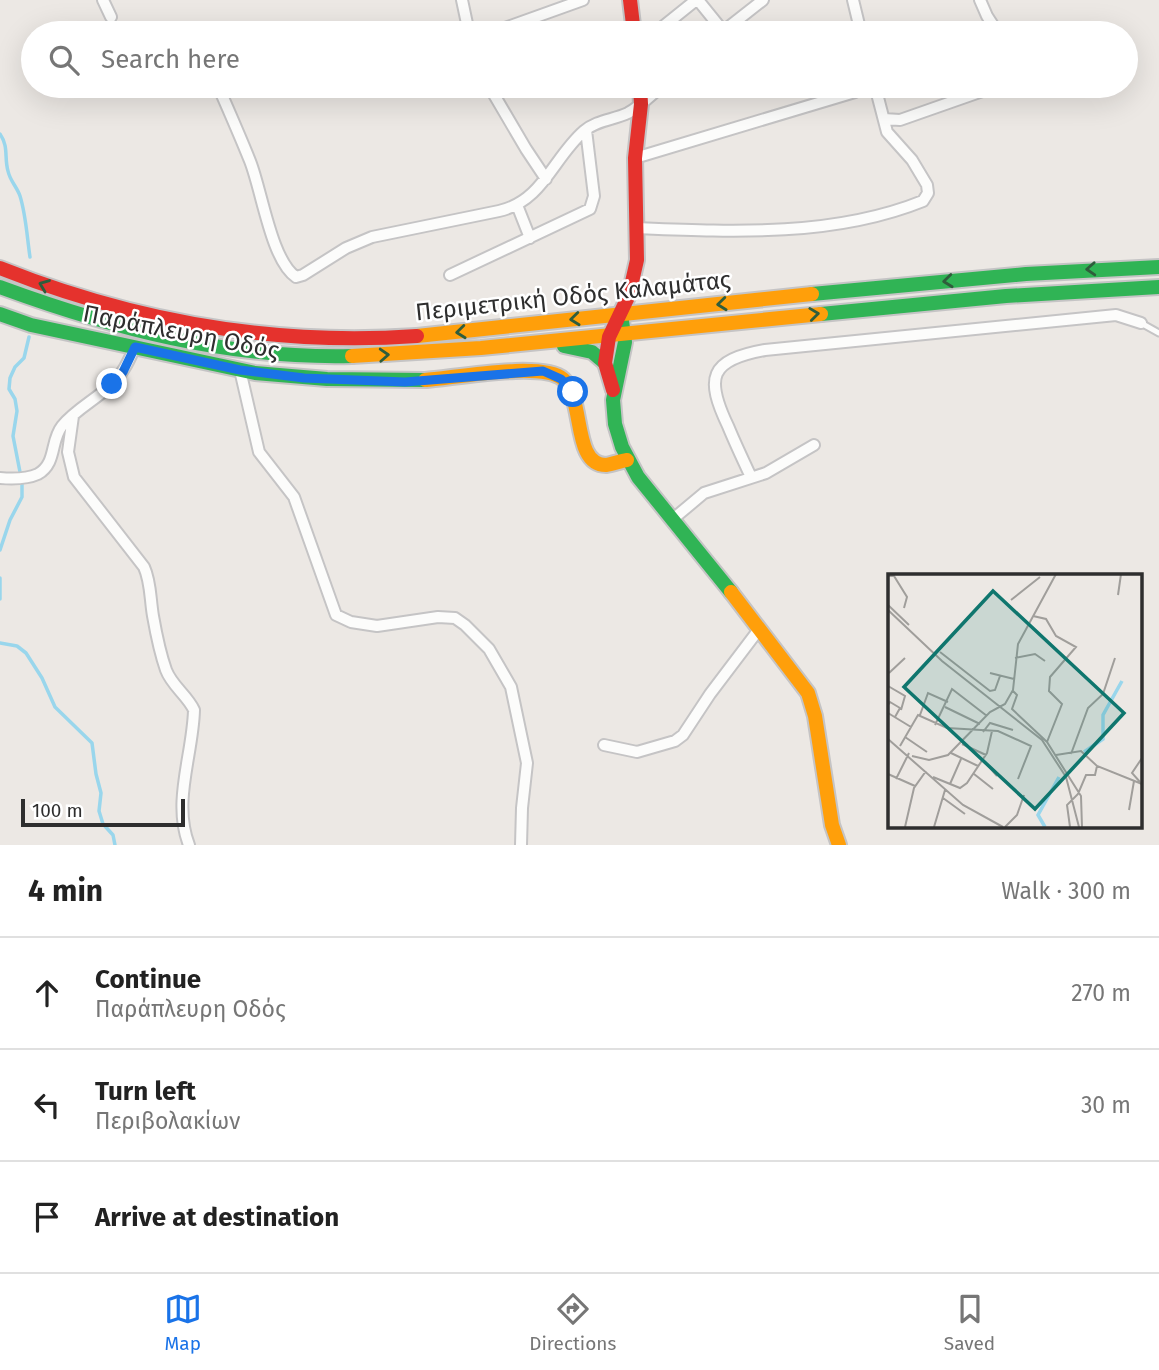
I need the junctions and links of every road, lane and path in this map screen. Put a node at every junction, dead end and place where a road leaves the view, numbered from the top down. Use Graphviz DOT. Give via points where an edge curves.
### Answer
graph roads {
  1 [pos="103,0"];
  2 [pos="463,0"];
  3 [pos="583,0"];
  4 [pos="630,0"];
  5 [pos="697,0"];
  6 [pos="763,0"];
  7 [pos="853,0"];
  8 [pos="980,0"];
  9 [pos="111,17"];
  10 [pos="467,21"];
  11 [pos="524,21"];
  12 [pos="633,21"];
  13 [pos="670,21"];
  14 [pos="713,21"];
  15 [pos="736,21"];
  16 [pos="859,21"];
  17 [pos="990,21"];
  18 [pos="223,98"];
  19 [pos="496,98"];
  20 [pos="641,98"];
  21 [pos="648,98"];
  22 [pos="835,98"];
  23 [pos="878,98"];
  24 [pos="963,98"];
  25 [pos="641,104"];
  26 [pos="884,119"];
  27 [pos="586,130"];
  28 [pos="635,158"];
  29 [pos="546,179"];
  30 [pos="517,205"];
  31 [pos="637,229"];
  32 [pos="530,238"];
  33 [pos="1159,267"];
  34 [pos="0,268"];
  35 [pos="450,275"];
  36 [pos="0,287"];
  37 [pos="1159,287"];
  38 [pos="0,314"];
  39 [pos="621,314"];
  40 [pos="1141,323"];
  41 [pos="1159,333"];
  42 [pos="625,336"];
  43 [pos="609,337"];
  44 [pos="530,344"];
  45 [pos="135,347"];
  46 [pos="604,363"];
  47 [pos="240,370"];
  48 [pos="614,391"];
  49 [pos="72,416"];
  50 [pos="814,445"];
  51 [pos="627,460"];
  52 [pos="751,477"];
  53 [pos="0,478"];
  54 [pos="673,519"];
  55 [pos="760,628"];
  56 [pos="604,746"];
  57 [pos="189,845"];
  58 [pos="521,845"];
  59 [pos="839,845"];
  1 -- 9 [label="street"];
  2 -- 10 [label="street"];
  3 -- 11 [label="street"];
  4 -- 12 [label="main road"];
  5 -- 13 [label="street"];
  5 -- 14 [label="street"];
  6 -- 15 [label="street"];
  7 -- 16 [label="street"];
  8 -- 17 [label="street"];
  18 -- 30 [label="street" via="250,162 274,244 284,266 296,277 372,237"];
  19 -- 29 [label="street"];
  20 -- 25 [label="main road"];
  21 -- 25 [label="street"];
  22 -- 28 [label="street"];
  23 -- 26 [label="street"];
  24 -- 26 [label="street" via="900,120"];
  25 -- 27 [label="street"];
  25 -- 28 [label="main road"];
  26 -- 31 [label="street" via="887,132 927,185 923,201 832,225 720,232"];
  27 -- 29 [label="street"];
  27 -- 32 [label="street" via="593,203 584,213"];
  28 -- 31 [label="main road"];
  29 -- 30 [label="street"];
  30 -- 32 [label="street"];
  31 -- 39 [label="main road" via="635,276"];
  32 -- 35 [label="street"];
  33 -- 39 [label="main road, Περιμετρική Οδός Καλαμάτας, one-way" via="1016,274"];
  39 -- 34 [label="main road, Περιμετρική Οδός Καλαμάτας, one-way" via="411,336 273,336 127,311"];
  36 -- 44 [label="main road, Περιμετρική Οδός Καλαμάτας, one-way" via="122,329 272,354 375,356"];
  42 -- 37 [label="main road, Περιμετρική Οδός Καλαμάτας, one-way" via="897,305"];
  38 -- 45 [label="main road, Παράπλευρη Οδός"];
  39 -- 42 [label="main road"];
  39 -- 43 [label="main road"];
  40 -- 41 [label="lane"];
  40 -- 52 [label="street" via="1116,315 765,350 733,358 717,373 714,390"];
  42 -- 43 [label="main road, Περιμετρική Οδός Καλαμάτας"];
  42 -- 48 [label="main road"];
  43 -- 44 [label="main road, Περιμετρική Οδός Καλαμάτας"];
  43 -- 46 [label="main road"];
  44 -- 46 [label="main road" via="579,348"];
  45 -- 47 [label="main road, Παράπλευρη Οδός"];
  45 -- 49 [label="street" via="123,372"];
  46 -- 48 [label="main road"];
  47 -- 51 [label="main road, Παράπλευρη Οδός" via="405,382 543,371 561,379 573,392 583,449 589,459 604,467"];
  47 -- 58 [label="street" via="259,452 294,497 336,615 377,626 455,618 489,649 512,687 527,763"];
  48 -- 51 [label="main road" via="617,427"];
  49 -- 53 [label="street" via="56,438 46,468 36,475"];
  49 -- 57 [label="street" via="68,452 74,477 144,566 165,668 194,710 182,824"];
  50 -- 52 [label="street"];
  51 -- 54 [label="main road"];
  52 -- 54 [label="street" via="704,493"];
  54 -- 55 [label="main road"];
  55 -- 56 [label="street" via="683,735 638,752"];
  55 -- 59 [label="main road" via="812,704"];
}
